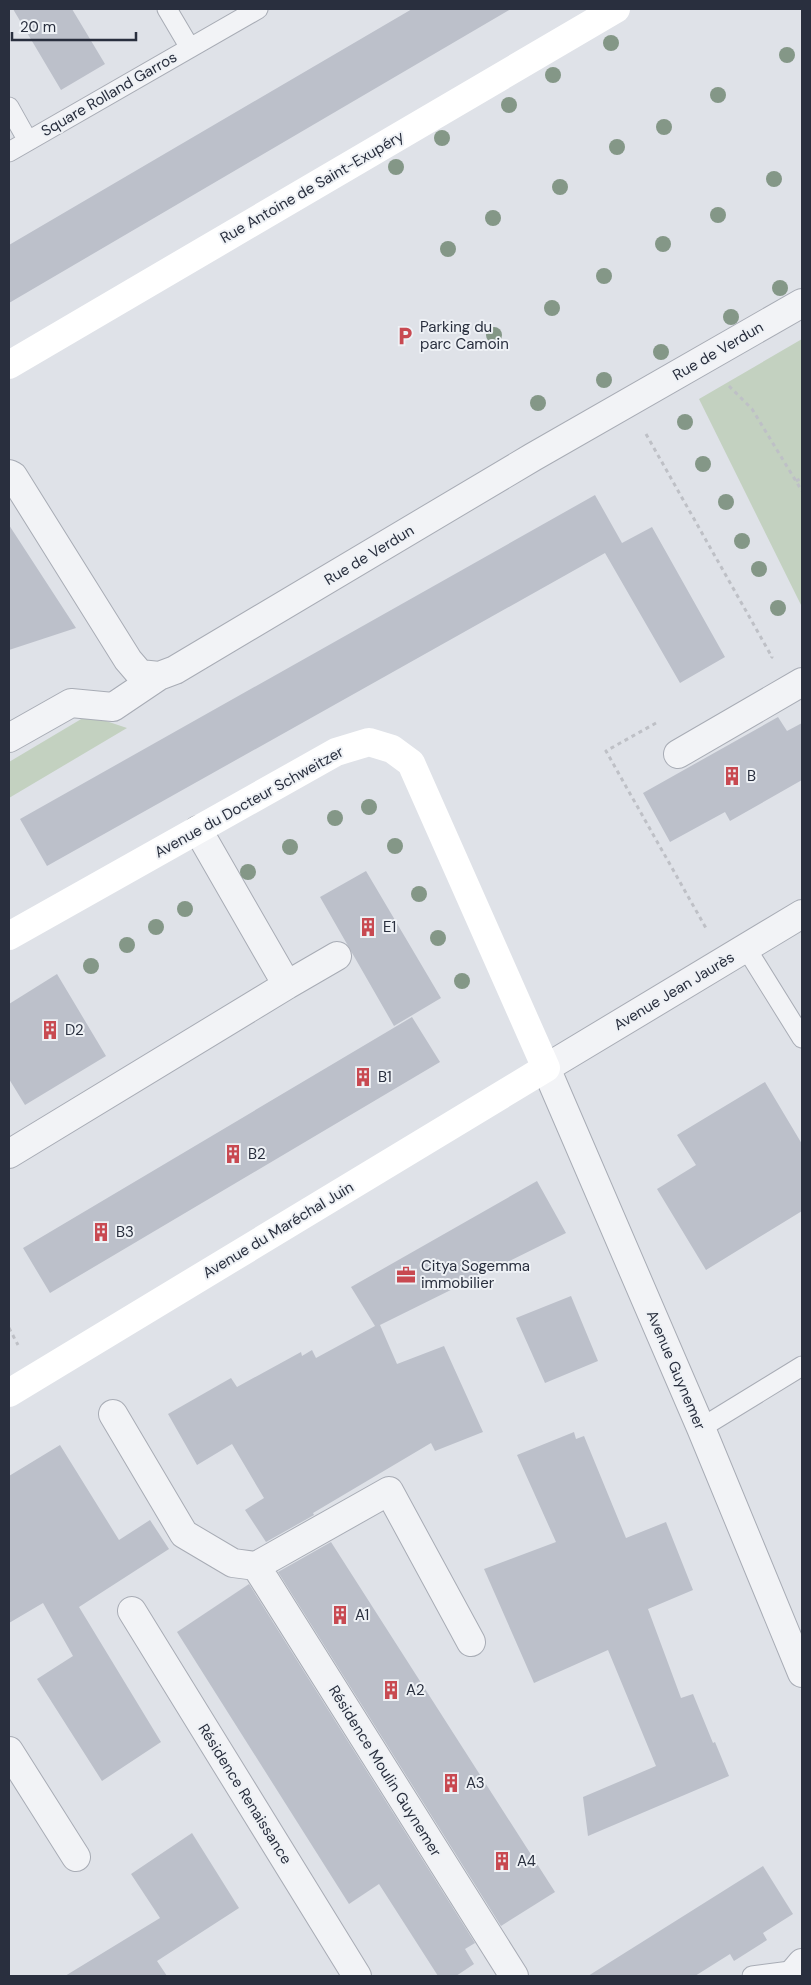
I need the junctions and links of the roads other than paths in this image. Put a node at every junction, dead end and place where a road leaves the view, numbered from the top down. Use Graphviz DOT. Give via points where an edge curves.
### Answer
graph roads {
  1 [pos="167,9"];
  2 [pos="258,9"];
  3 [pos="616,9"];
  4 [pos="190,48"];
  5 [pos="9,107"];
  6 [pos="28,141"];
  7 [pos="9,152"];
  8 [pos="802,302"];
  9 [pos="9,365"];
  10 [pos="9,474"];
  11 [pos="159,676"];
  12 [pos="802,682"];
  13 [pos="9,738"];
  14 [pos="678,754"];
  15 [pos="198,830"];
  16 [pos="802,914"];
  17 [pos="9,936"];
  18 [pos="735,954"];
  19 [pos="337,956"];
  20 [pos="287,985"];
  21 [pos="802,1038"];
  22 [pos="546,1068"];
  23 [pos="9,1154"];
  24 [pos="802,1366"];
  25 [pos="9,1392"];
  26 [pos="112,1414"];
  27 [pos="702,1428"];
  28 [pos="256,1566"];
  29 [pos="132,1612"];
  30 [pos="471,1642"];
  31 [pos="802,1674"];
  32 [pos="9,1751"];
  33 [pos="76,1857"];
  34 [pos="797,1970"];
  35 [pos="357,1976"];
  36 [pos="514,1976"];
  37 [pos="752,1976"];
  1 -- 4 [label="lane, Square Rolland Garros"];
  2 -- 4 [label="lane, Square Rolland Garros"];
  3 -- 9 [label="main road, Rue Antoine de Saint-Exupéry"];
  4 -- 6 [label="lane, Square Rolland Garros"];
  5 -- 6 [label="lane, Square Rolland Garros"];
  6 -- 7 [label="lane, Square Rolland Garros"];
  8 -- 11 [label="street, Rue de Verdun" via="175,670"];
  10 -- 11 [label="street" via="128,660 140,674"];
  11 -- 13 [label="street, Rue de Verdun" via="113,707 71,703"];
  12 -- 14 [label="street"];
  15 -- 17 [label="main road, Avenue du Docteur Schweitzer"];
  15 -- 20 [label="street"];
  15 -- 22 [label="main road, Avenue du Docteur Schweitzer" via="336,752 369,742 392,749 411,763"];
  16 -- 18 [label="street, Avenue Jean Jaurès"];
  18 -- 21 [label="lane"];
  18 -- 22 [label="street, Avenue Jean Jaurès"];
  19 -- 20 [label="street"];
  20 -- 23 [label="street"];
  22 -- 25 [label="main road, Avenue du Maréchal Juin"];
  22 -- 27 [label="street, Avenue Guynemer"];
  24 -- 27 [label="lane"];
  26 -- 28 [label="street" via="184,1534 234,1562"];
  27 -- 31 [label="street, Avenue Guynemer"];
  28 -- 30 [label="street" via="389,1491"];
  28 -- 36 [label="street, Résidence Moulin Guynemer"];
  29 -- 35 [label="street, Résidence Renaissance"];
  32 -- 33 [label="street"];
  34 -- 37 [label="lane"];
}
